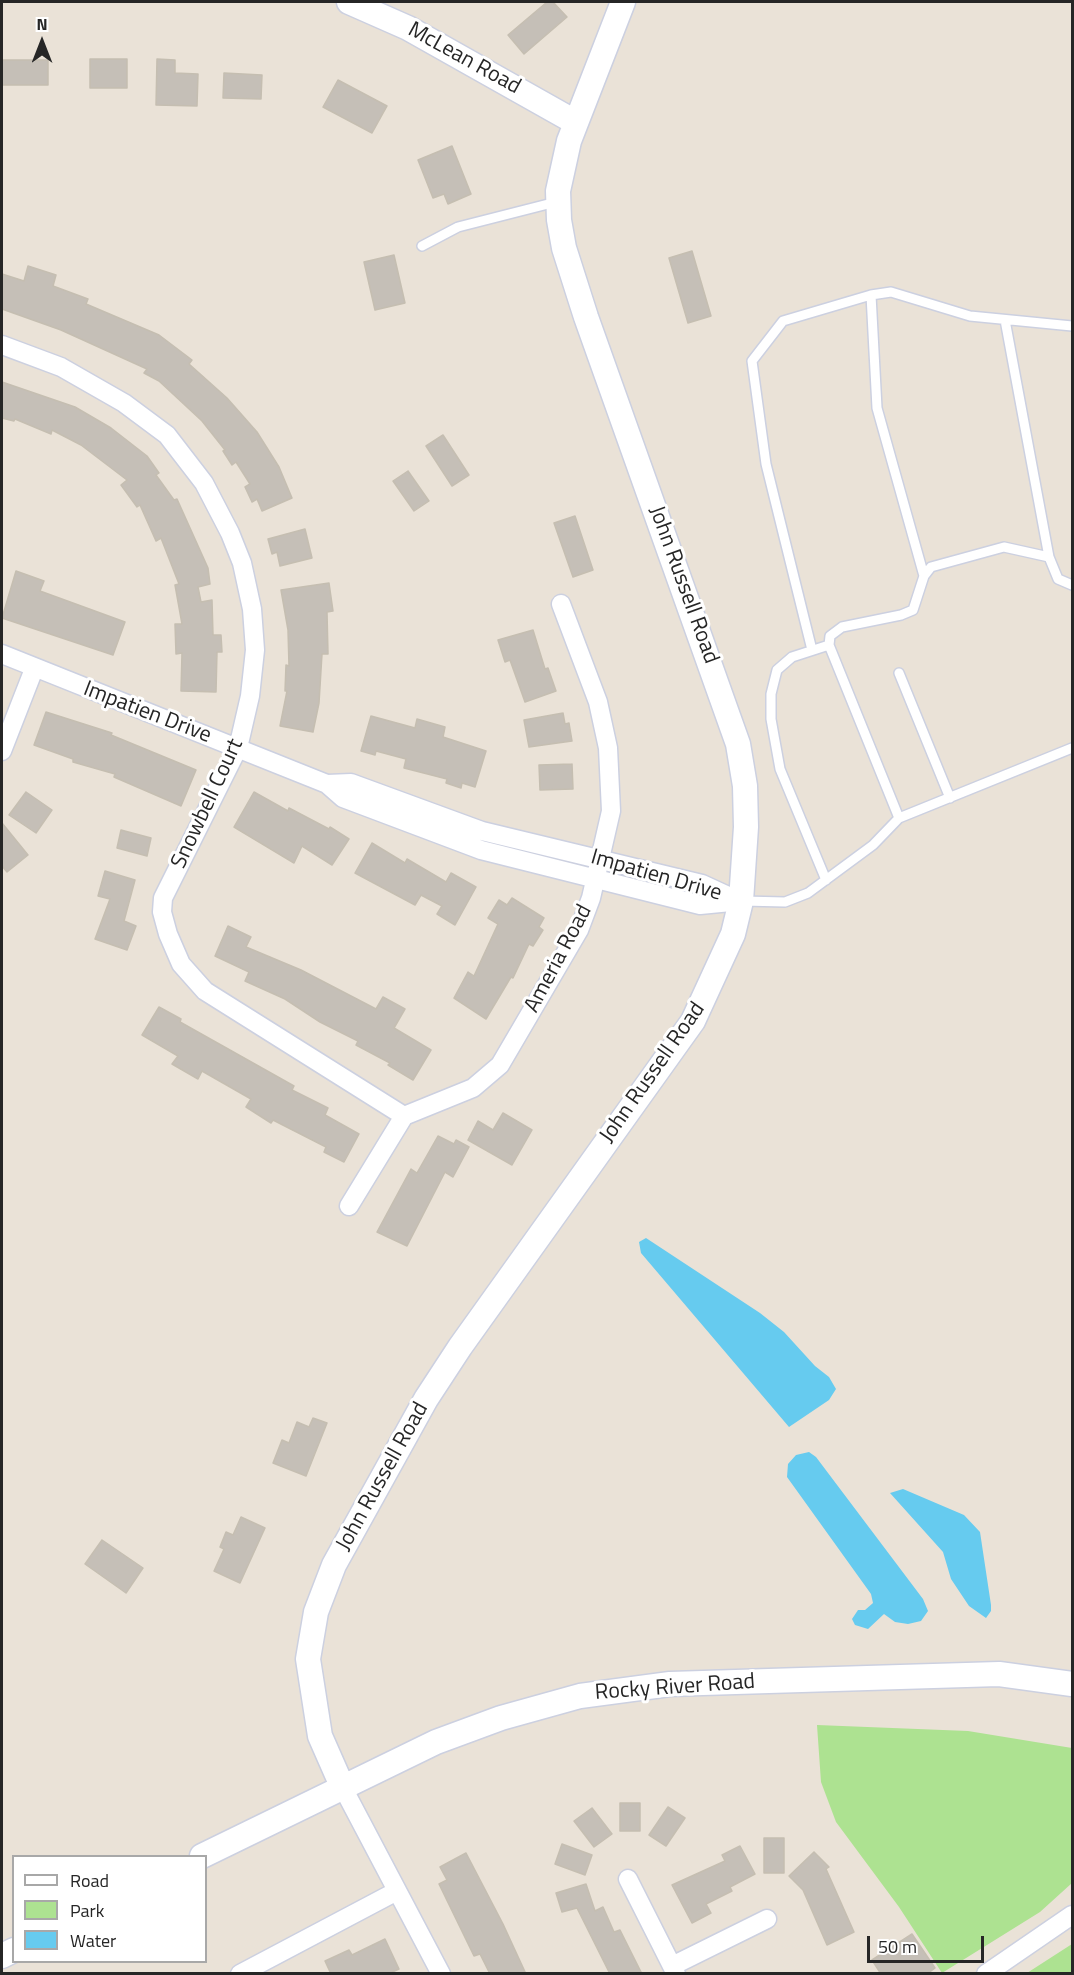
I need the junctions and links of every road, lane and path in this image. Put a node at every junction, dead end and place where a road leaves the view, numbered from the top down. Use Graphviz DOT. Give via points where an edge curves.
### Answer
graph roads {
  1 [pos="349,2"];
  2 [pos="623,2"];
  3 [pos="576,122"];
  4 [pos="559,201"];
  5 [pos="423,246"];
  6 [pos="871,295"];
  7 [pos="1005,320"];
  8 [pos="1072,326"];
  9 [pos="2,345"];
  10 [pos="1049,557"];
  11 [pos="924,576"];
  12 [pos="1072,585"];
  13 [pos="561,604"];
  14 [pos="829,645"];
  15 [pos="812,650"];
  16 [pos="2,654"];
  17 [pos="34,669"];
  18 [pos="899,673"];
  19 [pos="238,748"];
  20 [pos="1072,748"];
  21 [pos="2,751"];
  22 [pos="327,784"];
  23 [pos="950,798"];
  24 [pos="899,818"];
  25 [pos="600,860"];
  26 [pos="596,880"];
  27 [pos="826,880"];
  28 [pos="741,901"];
  29 [pos="404,1116"];
  30 [pos="349,1206"];
  31 [pos="1072,1684"];
  32 [pos="342,1786"];
  33 [pos="206,1855"];
  34 [pos="628,1879"];
  35 [pos="398,1891"];
  36 [pos="1072,1915"];
  37 [pos="767,1919"];
  38 [pos="674,1970"];
  39 [pos="240,1974"];
  40 [pos="441,1974"];
  41 [pos="986,1974"];
  1 -- 3 [label="street, McLean Road" via="408,28"];
  2 -- 3 [label="street, John Russell Road"];
  3 -- 4 [label="street, John Russell Road" via="561,170"];
  4 -- 5 [label="lane" via="458,227"];
  4 -- 28 [label="street, John Russell Road" via="564,249 586,317 738,744 746,827"];
  6 -- 7 [label="lane" via="891,291 970,316"];
  6 -- 11 [label="lane" via="877,408"];
  6 -- 15 [label="lane" via="783,321 752,361 766,464"];
  7 -- 8 [label="lane"];
  7 -- 10 [label="lane"];
  9 -- 19 [label="street, Snowbell Court" via="62,368 123,404 167,435 204,483 242,563 252,609 252,685"];
  10 -- 11 [label="lane" via="1004,546 931,567"];
  10 -- 12 [label="lane" via="1059,579"];
  11 -- 14 [label="lane" via="913,610 842,627 830,636"];
  13 -- 25 [label="street, Ameria Road" via="598,702 608,748 611,811"];
  14 -- 15 [label="lane"];
  14 -- 24 [label="lane"];
  15 -- 27 [label="lane" via="792,657 777,670 771,694 771,719 780,769"];
  16 -- 17 [label="street, Impatien Drive"];
  17 -- 19 [label="street, Impatien Drive"];
  17 -- 21 [label="street"];
  18 -- 23 [label="lane"];
  19 -- 22 [label="street, Impatien Drive"];
  19 -- 29 [label="street, Snowbell Court" via="163,898 168,934 181,964 205,991"];
  20 -- 23 [label="lane"];
  22 -- 25 [label="street, Impatien Drive" via="351,783 482,831"];
  22 -- 26 [label="street, Impatien Drive" via="343,798 481,850"];
  23 -- 24 [label="lane"];
  24 -- 27 [label="lane" via="873,845"];
  25 -- 26 [label="street, Ameria Road"];
  25 -- 28 [label="street, Impatien Drive" via="702,884"];
  26 -- 28 [label="street, Impatien Drive" via="700,905"];
  26 -- 29 [label="street, Ameria Road" via="579,930 500,1065 473,1088"];
  27 -- 28 [label="lane" via="785,902"];
  28 -- 32 [label="street, John Russell Road" via="733,934 693,1021 460,1347 426,1399 334,1565 316,1612 308,1659 320,1736"];
  29 -- 30 [label="street"];
  31 -- 32 [label="street, Rocky River Road" via="999,1674 625,1688 551,1702 501,1718 436,1742"];
  32 -- 33 [label="street, Rocky River Road"];
  32 -- 35 [label="street, John Russell Road"];
  34 -- 38 [label="street"];
  35 -- 39 [label="street"];
  35 -- 40 [label="street, John Russell Road"];
  36 -- 41 [label="street"];
  37 -- 38 [label="street"];
}
